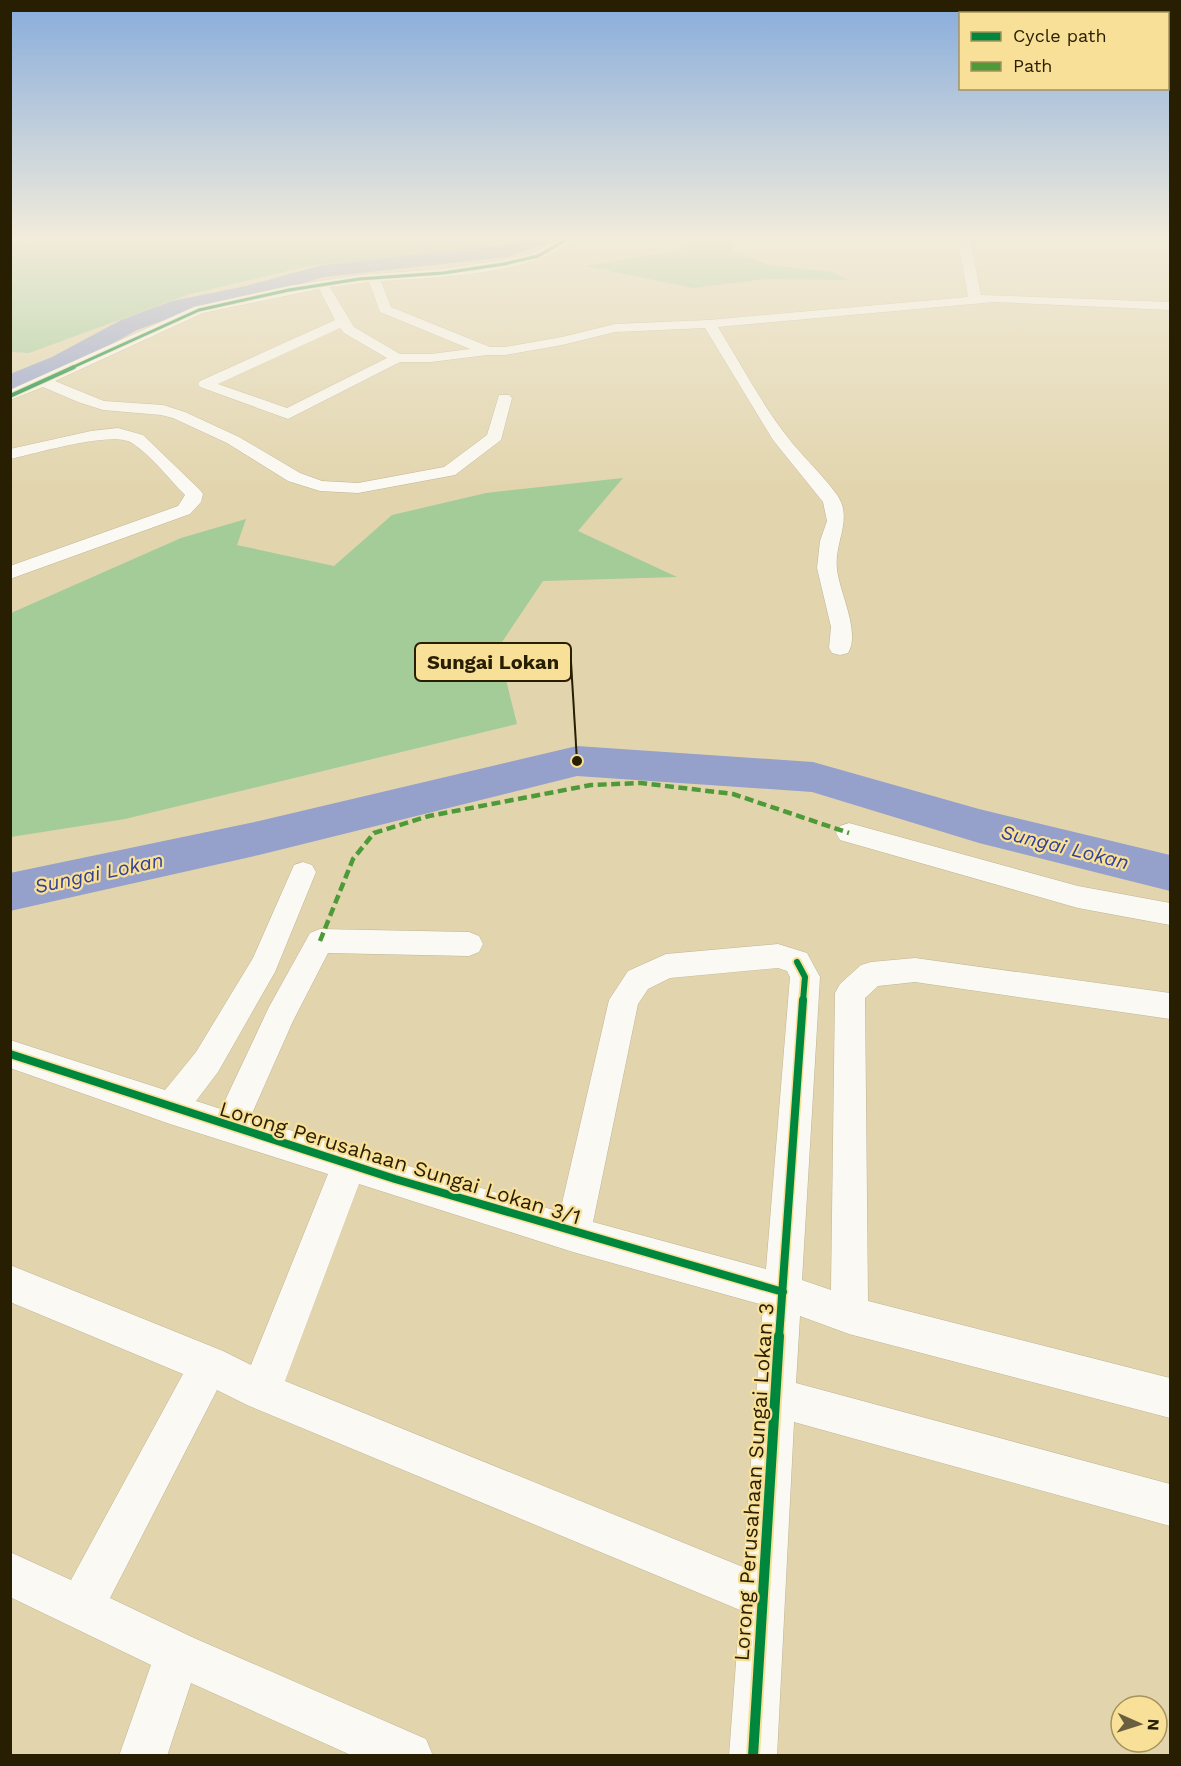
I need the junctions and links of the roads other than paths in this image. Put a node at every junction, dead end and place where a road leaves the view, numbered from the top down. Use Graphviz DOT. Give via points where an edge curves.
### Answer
graph roads {
  1 [pos="172,322"];
  2 [pos="341,322"];
  3 [pos="342,322"];
  4 [pos="418,322"];
  5 [pos="726,322"];
  6 [pos="709,324"];
  7 [pos="488,351"];
  8 [pos="397,358"];
  9 [pos="45,382"];
  10 [pos="10,396"];
  11 [pos="504,398"];
  12 [pos="10,454"];
  13 [pos="10,573"];
  14 [pos="840,648"];
  15 [pos="849,833"];
  16 [pos="303,872"];
  17 [pos="1170,914"];
  18 [pos="469,944"];
  19 [pos="1170,1005"];
  20 [pos="10,1054"];
  21 [pos="170,1109"];
  22 [pos="229,1128"];
  23 [pos="349,1164"];
  24 [pos="573,1234"];
  25 [pos="10,1283"];
  26 [pos="783,1292"];
  27 [pos="849,1316"];
  28 [pos="209,1365"];
  29 [pos="261,1391"];
  30 [pos="775,1397"];
  31 [pos="1170,1398"];
  32 [pos="1170,1505"];
  33 [pos="10,1574"];
  34 [pos="763,1598"];
  35 [pos="80,1609"];
  36 [pos="178,1654"];
  37 [pos="143,1755"];
  38 [pos="409,1755"];
  39 [pos="753,1755"];
  1 -- 9 [label="street"];
  2 -- 8 [label="street" via="205,384 288,414"];
  3 -- 8 [label="street"];
  4 -- 7 [label="street"];
  5 -- 6 [label="street"];
  6 -- 7 [label="street" via="615,328 539,345"];
  6 -- 14 [label="street" via="780,440 832,501 836,521 827,568 841,627"];
  7 -- 8 [label="street"];
  9 -- 10 [label="street"];
  9 -- 11 [label="street" via="103,405 179,415 233,440 294,477 320,486 358,488 449,471 495,437"];
  12 -- 13 [label="street" via="118,433 137,438 194,494 184,510"];
  15 -- 17 [label="street" via="1078,897"];
  16 -- 21 [label="street" via="265,963 207,1062"];
  18 -- 22 [label="street" via="320,941 280,1016"];
  19 -- 27 [label="street" via="915,970 871,974 850,993"];
  20 -- 21 [label="street, Lorong Perusahaan Sungai Lokan 3/1"];
  21 -- 22 [label="street, Lorong Perusahaan Sungai Lokan 3/1"];
  22 -- 23 [label="street, Lorong Perusahaan Sungai Lokan 3/1"];
  23 -- 24 [label="street, Lorong Perusahaan Sungai Lokan 3/1"];
  23 -- 29 [label="street"];
  24 -- 26 [label="street, Lorong Perusahaan Sungai Lokan 3/1"];
  24 -- 26 [label="street, Lorong Perusahaan Sungai Lokan 3" via="624,1000 638,980 666,966 778,956 797,962 805,976"];
  25 -- 28 [label="street"];
  26 -- 27 [label="street, Lorong Perusahaan Sungai Lokan 3/1"];
  26 -- 30 [label="street, Lorong Perusahaan Sungai Lokan 3"];
  27 -- 31 [label="street, Lorong Perusahaan Sungai Lokan 3/1"];
  28 -- 29 [label="street"];
  28 -- 35 [label="street"];
  29 -- 34 [label="street"];
  30 -- 32 [label="street"];
  30 -- 34 [label="street, Lorong Perusahaan Sungai Lokan 3"];
  33 -- 35 [label="street"];
  34 -- 39 [label="street, Lorong Perusahaan Sungai Lokan 3"];
  35 -- 36 [label="street"];
  36 -- 37 [label="street"];
  36 -- 38 [label="street"];
}
